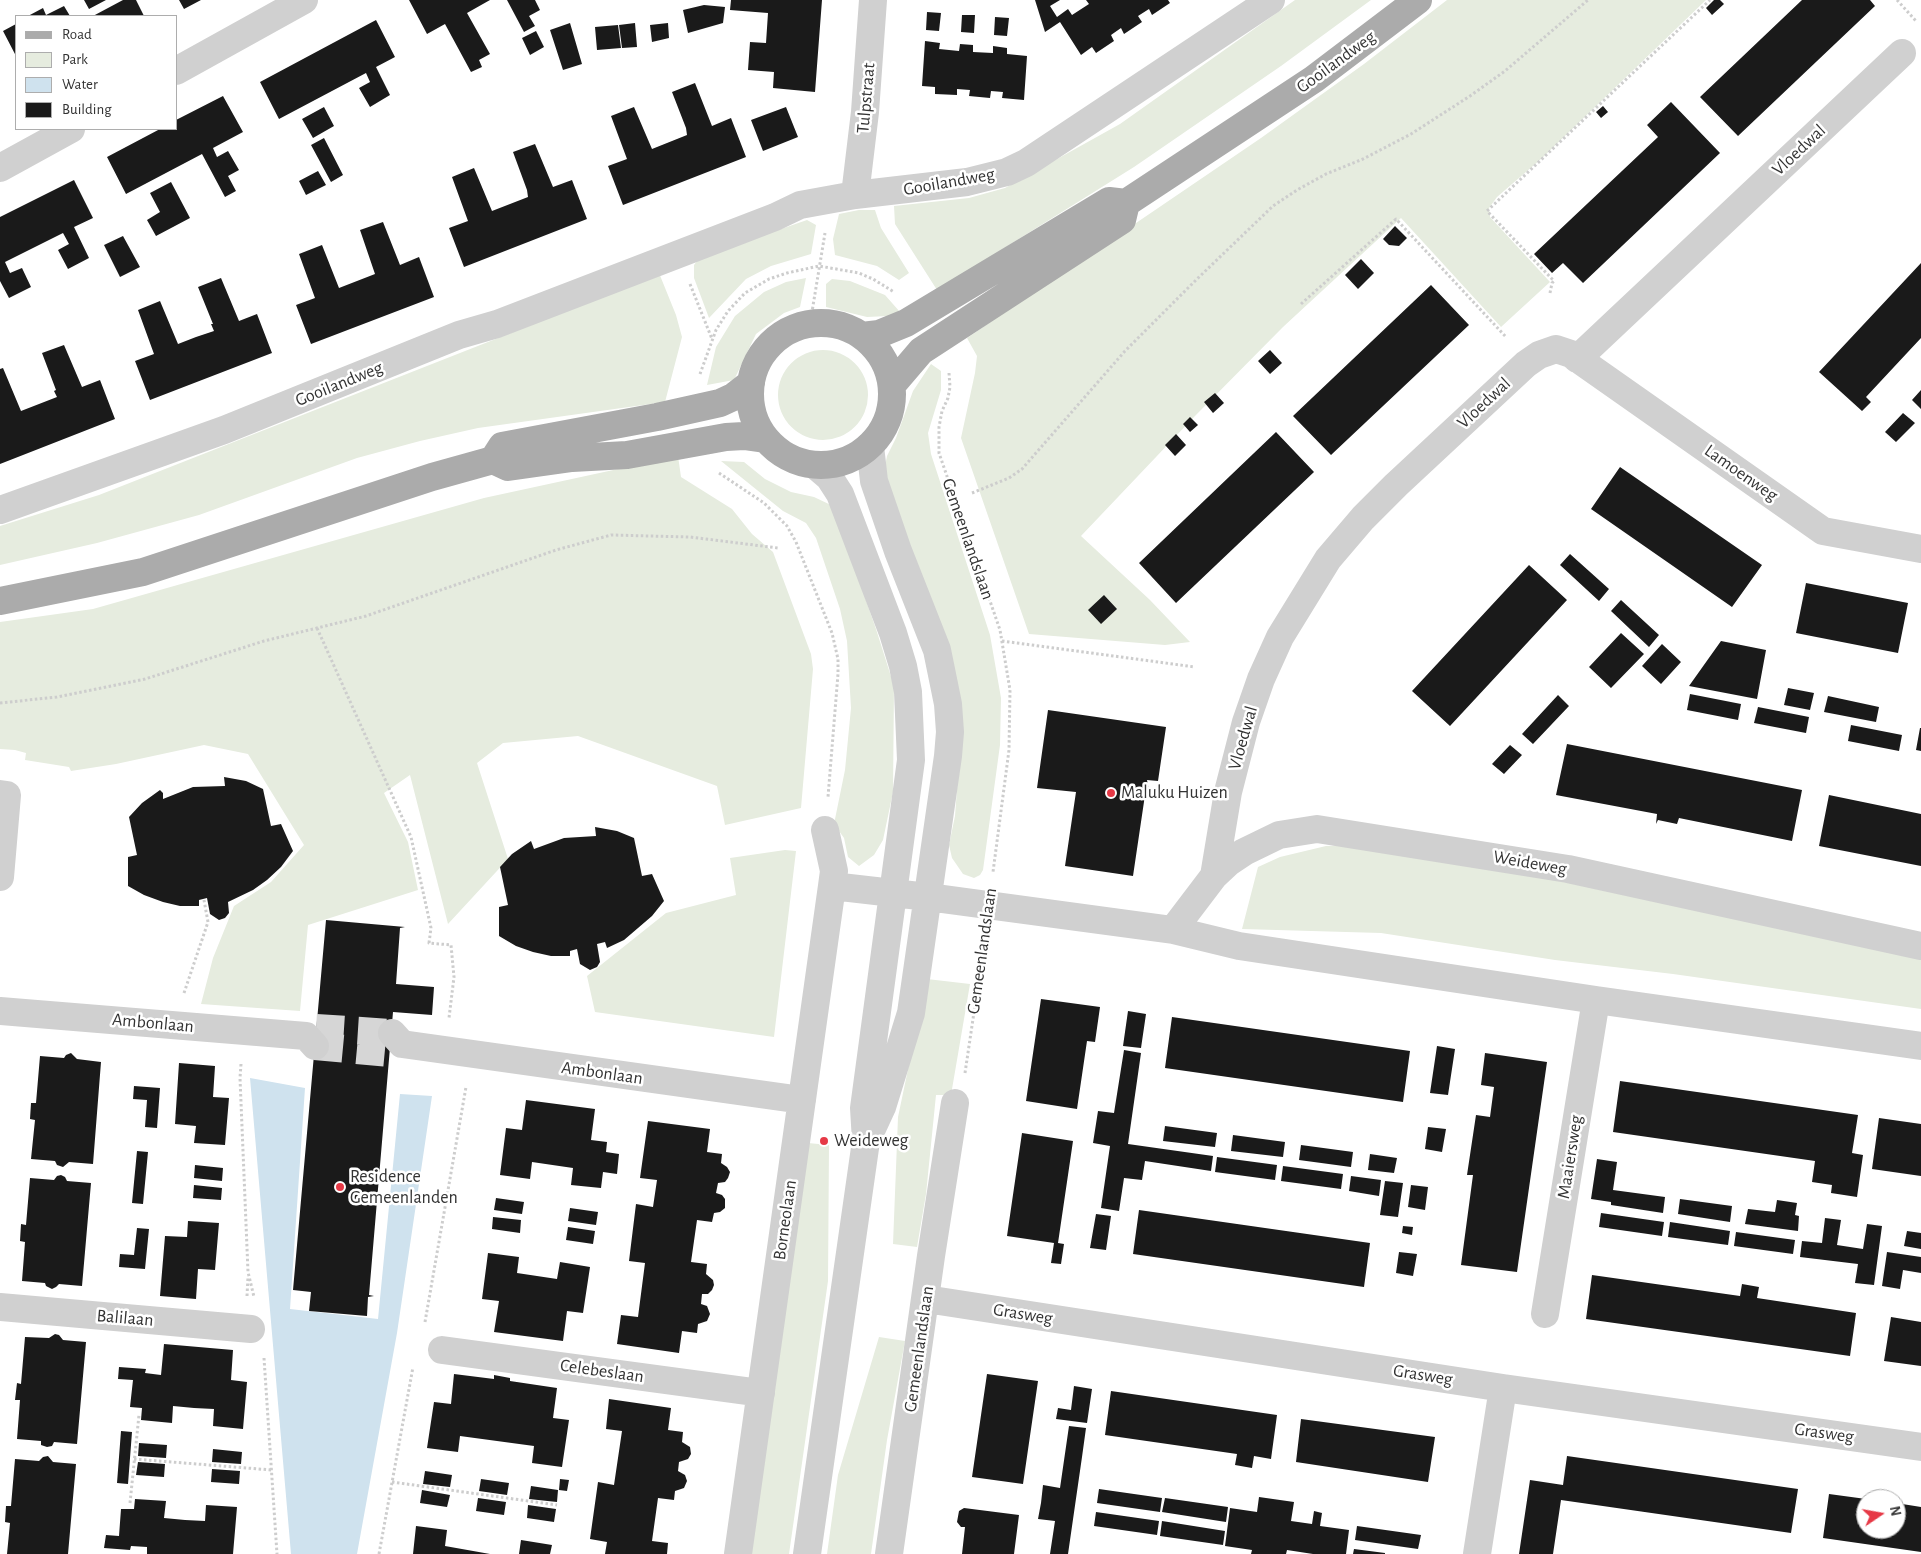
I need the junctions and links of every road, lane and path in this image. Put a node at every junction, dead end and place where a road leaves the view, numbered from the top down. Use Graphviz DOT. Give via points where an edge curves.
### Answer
graph roads {
  1 [pos="304,0"];
  2 [pos="873,0"];
  3 [pos="1272,0"];
  4 [pos="1418,0"];
  5 [pos="1588,0"];
  6 [pos="1710,0"];
  7 [pos="1896,0"];
  8 [pos="1916,21"];
  9 [pos="1902,53"];
  10 [pos="178,70"];
  11 [pos="69,130"];
  12 [pos="0,168"];
  13 [pos="855,195"];
  14 [pos="1126,203"];
  15 [pos="676,254"];
  16 [pos="819,266"];
  17 [pos="1550,293"];
  18 [pos="900,296"];
  19 [pos="1301,304"];
  20 [pos="810,324"];
  21 [pos="862,336"];
  22 [pos="1505,336"];
  23 [pos="712,339"];
  24 [pos="1577,359"];
  25 [pos="949,371"];
  26 [pos="699,379"];
  27 [pos="751,383"];
  28 [pos="892,385"];
  29 [pos="765,439"];
  30 [pos="870,446"];
  31 [pos="493,460"];
  32 [pos="815,465"];
  33 [pos="716,470"];
  34 [pos="972,492"];
  35 [pos="0,510"];
  36 [pos="778,548"];
  37 [pos="1921,549"];
  38 [pos="0,601"];
  39 [pos="317,628"];
  40 [pos="1002,641"];
  41 [pos="1195,667"];
  42 [pos="0,702"];
  43 [pos="0,794"];
  44 [pos="825,830"];
  45 [pos="1214,876"];
  46 [pos="0,877"];
  47 [pos="832,886"];
  48 [pos="893,893"];
  49 [pos="928,897"];
  50 [pos="204,900"];
  51 [pos="990,905"];
  52 [pos="1173,930"];
  53 [pos="1921,946"];
  54 [pos="183,996"];
  55 [pos="1596,1000"];
  56 [pos="0,1011"];
  57 [pos="448,1027"];
  58 [pos="244,1031"];
  59 [pos="312,1037"];
  60 [pos="394,1043"];
  61 [pos="1921,1046"];
  62 [pos="466,1092"];
  63 [pos="802,1100"];
  64 [pos="955,1103"];
  65 [pos="866,1142"];
  66 [pos="926,1299"];
  67 [pos="0,1307"];
  68 [pos="1545,1314"];
  69 [pos="253,1317"];
  70 [pos="423,1329"];
  71 [pos="442,1350"];
  72 [pos="263,1353"];
  73 [pos="414,1361"];
  74 [pos="1503,1388"];
  75 [pos="761,1393"];
  76 [pos="139,1415"];
  77 [pos="1921,1447"];
  78 [pos="134,1459"];
  79 [pos="272,1470"];
  80 [pos="392,1482"];
  81 [pos="130,1503"];
  82 [pos="557,1506"];
  83 [pos="277,1554"];
  84 [pos="379,1554"];
  85 [pos="738,1554"];
  86 [pos="807,1554"];
  87 [pos="889,1554"];
  88 [pos="1476,1554"];
  1 -- 10 [label="street"];
  2 -- 13 [label="street, Tulpstraat"];
  3 -- 13 [label="street, Gooilandweg" via="1026,163 989,178"];
  4 -- 14 [label="main road, Gooilandweg" via="1314,78"];
  5 -- 34 [label="path" via="1505,71 1470,96 1411,134 1326,174 1273,206 1125,351 1022,469 1009,478"];
  6 -- 17 [label="path" via="1488,211 1554,281"];
  7 -- 8 [label="path"];
  9 -- 24 [label="street, Vloedwal"];
  11 -- 12 [label="street"];
  13 -- 15 [label="street, Gooilandweg" via="800,205"];
  14 -- 21 [label="main road, Gooilandweg" via="1109,201 906,323 880,334"];
  14 -- 28 [label="main road" via="1122,220 921,352"];
  15 -- 23 [label="path"];
  15 -- 35 [label="street, Gooilandweg" via="497,324 459,335 224,430"];
  16 -- 18 [label="path" via="859,273"];
  16 -- 20 [label="path"];
  16 -- 23 [label="path" via="778,275 745,293 728,311"];
  19 -- 22 [label="path" via="1396,219"];
  20 -- 21 [label="main road" via="837,325"];
  20 -- 27 [label="main road" via="783,334 771,344 758,362"];
  21 -- 28 [label="main road" via="882,357"];
  23 -- 26 [label="path"];
  24 -- 37 [label="street, Lamoenweg" via="1823,531"];
  24 -- 45 [label="street, Vloedwal" via="1556,349 1539,354 1526,364 1396,485 1328,559 1280,637 1261,679 1228,792"];
  25 -- 40 [label="path, Gemeenlandslaan" via="948,398 939,426 939,453"];
  27 -- 29 [label="main road" via="752,412"];
  27 -- 31 [label="main road" via="720,403 502,446"];
  28 -- 30 [label="main road" via="886,424"];
  29 -- 31 [label="main road" via="726,437 627,455 572,458 508,467"];
  29 -- 32 [label="main road" via="792,460"];
  30 -- 32 [label="main road" via="845,462"];
  30 -- 49 [label="street" via="874,481 937,650 948,704 948,756"];
  31 -- 38 [label="main road" via="432,476 143,572"];
  32 -- 48 [label="street" via="829,477 840,494 893,633 908,692 911,760"];
  33 -- 44 [label="path" via="764,503 788,526 834,640 838,687"];
  36 -- 39 [label="path" via="690,537 611,535 556,550 366,616"];
  39 -- 42 [label="path" via="236,649 127,684 57,697"];
  39 -- 57 [label="path" via="411,837 431,928 429,943 451,945 454,977"];
  40 -- 41 [label="path"];
  40 -- 51 [label="path, Gemeenlandslaan" via="1010,690 1010,729"];
  43 -- 46 [label="street" via="6,795"];
  44 -- 47 [label="street, Borneolaan" via="834,871"];
  45 -- 52 [label="street, Weideweg"];
  45 -- 53 [label="street, Weideweg" via="1229,862 1261,842 1279,835 1317,829 1568,869"];
  47 -- 48 [label="street"];
  47 -- 63 [label="street, Borneolaan"];
  48 -- 49 [label="street"];
  48 -- 65 [label="street" via="864,1108"];
  49 -- 51 [label="street"];
  49 -- 65 [label="street" via="911,1013 882,1107"];
  50 -- 54 [label="path" via="208,922"];
  51 -- 52 [label="street"];
  51 -- 64 [label="path, Gemeenlandslaan" via="961,1097"];
  52 -- 55 [label="street" via="1239,946"];
  55 -- 61 [label="street"];
  55 -- 68 [label="street, Maaiersweg"];
  56 -- 58 [label="street, Ambonlaan"];
  58 -- 59 [label="street, Ambonlaan"];
  58 -- 69 [label="path" via="240,1078 248,1272"];
  60 -- 63 [label="street, Ambonlaan"];
  62 -- 70 [label="path"];
  63 -- 75 [label="street, Borneolaan"];
  64 -- 66 [label="street, Gemeenlandslaan"];
  65 -- 86 [label="street"];
  66 -- 74 [label="street, Grasweg"];
  66 -- 87 [label="street, Gemeenlandslaan"];
  67 -- 69 [label="street, Balilaan"];
  71 -- 75 [label="street, Celebeslaan"];
  72 -- 79 [label="path"];
  73 -- 80 [label="path"];
  74 -- 77 [label="street, Grasweg"];
  74 -- 88 [label="street"];
  75 -- 85 [label="street, Borneolaan"];
  76 -- 78 [label="path"];
  78 -- 79 [label="path"];
  78 -- 81 [label="path"];
  79 -- 83 [label="path"];
  80 -- 82 [label="path"];
  80 -- 84 [label="path"];
}
